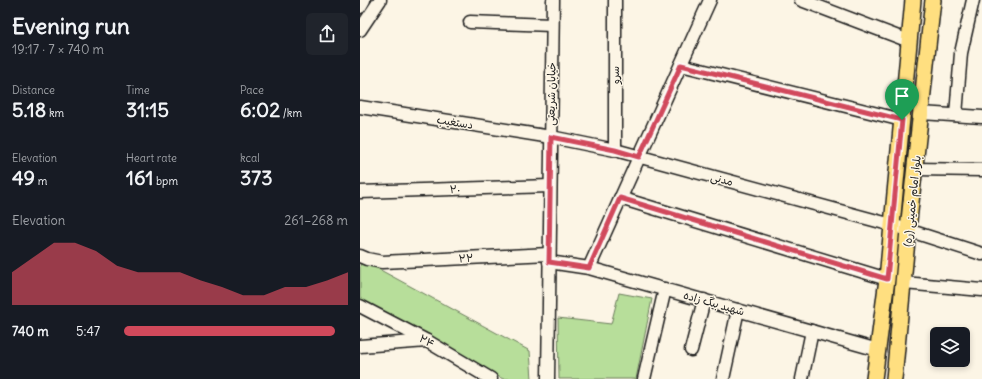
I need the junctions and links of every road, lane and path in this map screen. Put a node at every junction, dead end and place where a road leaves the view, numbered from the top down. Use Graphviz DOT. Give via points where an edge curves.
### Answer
graph roads {
  1 [pos="380,0"];
  2 [pos="552,0"];
  3 [pos="615,0"];
  4 [pos="710,0"];
  5 [pos="801,0"];
  6 [pos="913,0"];
  7 [pos="933,0"];
  8 [pos="972,0"];
  9 [pos="470,22"];
  10 [pos="552,25"];
  11 [pos="360,30"];
  12 [pos="909,41"];
  13 [pos="681,65"];
  14 [pos="360,107"];
  15 [pos="921,113"];
  16 [pos="956,115"];
  17 [pos="982,117"];
  18 [pos="902,120"];
  19 [pos="551,137"];
  20 [pos="615,150"];
  21 [pos="639,157"];
  22 [pos="915,170"];
  23 [pos="982,170"];
  24 [pos="550,186"];
  25 [pos="360,192"];
  26 [pos="620,198"];
  27 [pos="892,225"];
  28 [pos="908,230"];
  29 [pos="982,254"];
  30 [pos="360,256"];
  31 [pos="549,258"];
  32 [pos="589,268"];
  33 [pos="887,279"];
  34 [pos="904,283"];
  35 [pos="665,289"];
  36 [pos="982,290"];
  37 [pos="704,300"];
  38 [pos="360,306"];
  39 [pos="738,310"];
  40 [pos="812,331"];
  41 [pos="427,341"];
  42 [pos="360,346"];
  43 [pos="691,350"];
  44 [pos="878,350"];
  45 [pos="491,379"];
  46 [pos="548,379"];
  47 [pos="644,379"];
  48 [pos="723,379"];
  49 [pos="802,379"];
  50 [pos="874,379"];
  51 [pos="894,379"];
  1 -- 11 [label="street"];
  2 -- 10 [label="street, خیابان شریعتی"];
  3 -- 20 [label="street, سرو"];
  4 -- 13 [label="street"];
  5 -- 12 [label="street"];
  6 -- 12 [label="main road, بلوار امام خمینی (ره)"];
  7 -- 15 [label="main road, بلوار امام خمینی (ره)"];
  8 -- 16 [label="street" via="961,53"];
  9 -- 10 [label="street"];
  10 -- 19 [label="street, خیابان شریعتی"];
  12 -- 18 [label="main road, بلوار امام خمینی (ره)"];
  13 -- 18 [label="street"];
  13 -- 21 [label="street"];
  14 -- 19 [label="street, دستغیب"];
  15 -- 16 [label="street"];
  15 -- 22 [label="main road, بلوار امام خمینی (ره)"];
  16 -- 17 [label="street"];
  18 -- 27 [label="main road, بلوار امام خمینی (ره)"];
  19 -- 20 [label="street, مدنی"];
  19 -- 24 [label="street, خیابان شریعتی"];
  20 -- 21 [label="street, مدنی"];
  21 -- 26 [label="street"];
  21 -- 27 [label="street, مدنی"];
  22 -- 23 [label="street"];
  22 -- 28 [label="main road, بلوار امام خمینی (ره)"];
  24 -- 25 [label="street, ۲۰"];
  24 -- 31 [label="street, خیابان شریعتی"];
  26 -- 32 [label="street"];
  26 -- 33 [label="street"];
  27 -- 28 [label="street, مدنی"];
  27 -- 33 [label="main road, بلوار امام خمینی (ره)"];
  28 -- 29 [label="street, مدنی"];
  28 -- 34 [label="main road, بلوار امام خمینی (ره)"];
  30 -- 31 [label="street, ۲۲" via="382,262"];
  31 -- 32 [label="street, شهید بیگ زاده"];
  31 -- 46 [label="street, خیابان شریعتی"];
  32 -- 35 [label="street, شهید بیگ زاده"];
  33 -- 44 [label="main road, بلوار امام خمینی (ره)"];
  34 -- 36 [label="street"];
  34 -- 51 [label="main road, بلوار امام خمینی (ره)"];
  35 -- 37 [label="street, شهید بیگ زاده"];
  35 -- 47 [label="street"];
  37 -- 39 [label="street, شهید بیگ زاده"];
  37 -- 43 [label="street"];
  38 -- 41 [label="street, ۲۴"];
  39 -- 40 [label="street, شهید بیگ زاده"];
  39 -- 48 [label="street"];
  40 -- 44 [label="street, شهید بیگ زاده"];
  40 -- 49 [label="street"];
  41 -- 42 [label="street"];
  41 -- 45 [label="street, ۲۴"];
  44 -- 50 [label="main road, بلوار امام خمینی (ره)"];
}
